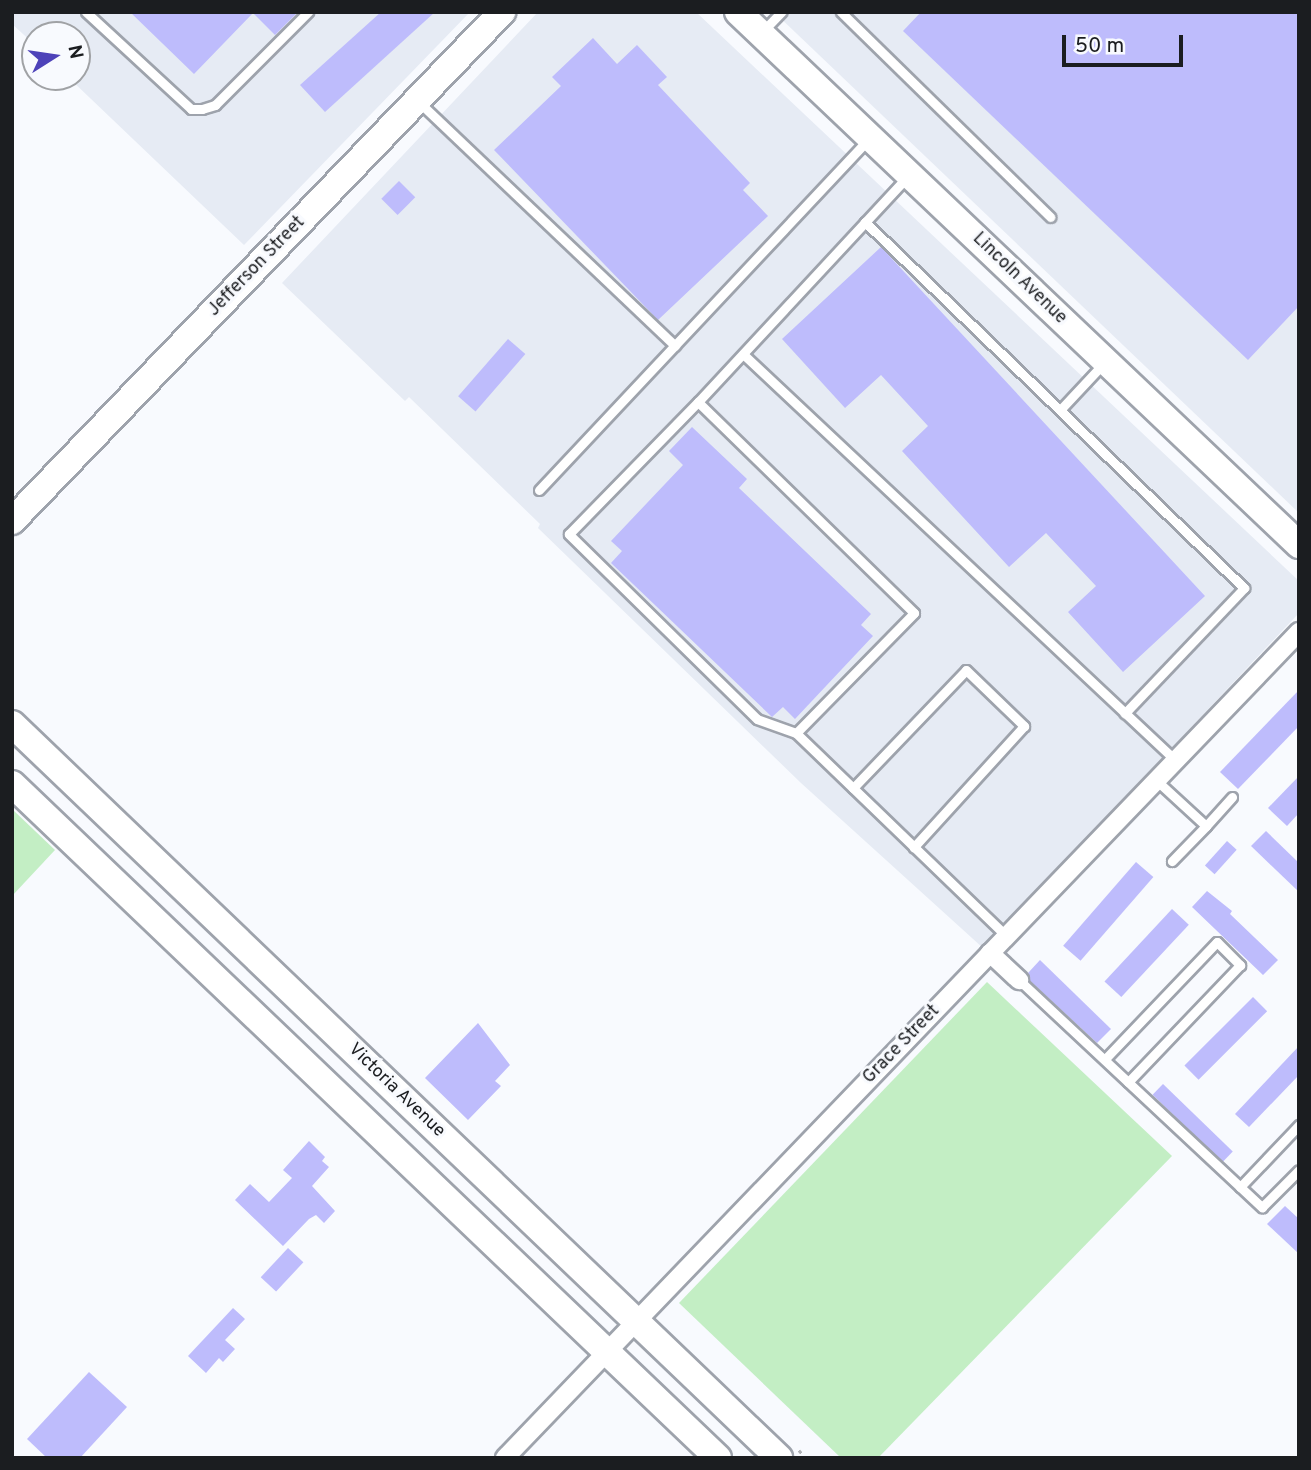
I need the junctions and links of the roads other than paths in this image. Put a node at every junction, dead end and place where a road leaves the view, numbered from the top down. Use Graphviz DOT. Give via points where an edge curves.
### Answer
graph roads {
  1 [pos="86,12"];
  2 [pos="308,12"];
  3 [pos="502,12"];
  4 [pos="738,12"];
  5 [pos="781,12"];
  6 [pos="841,12"];
  7 [pos="761,34"];
  8 [pos="417,101"];
  9 [pos="870,138"];
  10 [pos="909,175"];
  11 [pos="1050,217"];
  12 [pos="865,222"];
  13 [pos="675,346"];
  14 [pos="743,354"];
  15 [pos="1106,362"];
  16 [pos="698,402"];
  17 [pos="1060,410"];
  18 [pos="539,490"];
  19 [pos="12,521"];
  20 [pos="1299,545"];
  21 [pos="1299,632"];
  22 [pos="1125,713"];
  23 [pos="12,724"];
  24 [pos="796,733"];
  25 [pos="1175,760"];
  26 [pos="1156,780"];
  27 [pos="12,784"];
  28 [pos="853,788"];
  29 [pos="1232,797"];
  30 [pos="1206,825"];
  31 [pos="914,847"];
  32 [pos="1172,860"];
  33 [pos="1006,936"];
  34 [pos="990,953"];
  35 [pos="1020,980"];
  36 [pos="1104,1059"];
  37 [pos="1128,1082"];
  38 [pos="1299,1125"];
  39 [pos="1299,1170"];
  40 [pos="1240,1187"];
  41 [pos="636,1321"];
  42 [pos="607,1351"];
  43 [pos="505,1458"];
  44 [pos="718,1458"];
  45 [pos="779,1458"];
  1 -- 2 [label="lane" via="191,109 202,109 223,98"];
  3 -- 8 [label="main road, Jefferson Street"];
  4 -- 7 [label="main road, Lincoln Avenue"];
  5 -- 7 [label="lane"];
  6 -- 11 [label="lane"];
  7 -- 9 [label="main road, Lincoln Avenue"];
  8 -- 13 [label="lane"];
  8 -- 19 [label="main road, Jefferson Street"];
  9 -- 10 [label="main road, Lincoln Avenue"];
  9 -- 13 [label="lane"];
  10 -- 12 [label="lane"];
  10 -- 15 [label="main road, Lincoln Avenue"];
  12 -- 14 [label="lane"];
  12 -- 17 [label="lane"];
  13 -- 18 [label="lane"];
  14 -- 16 [label="lane"];
  14 -- 22 [label="lane"];
  15 -- 17 [label="lane"];
  15 -- 20 [label="main road, Lincoln Avenue"];
  16 -- 24 [label="lane" via="914,613"];
  16 -- 24 [label="lane" via="569,534 757,719"];
  17 -- 22 [label="lane" via="1244,588"];
  21 -- 25 [label="street, Grace Street"];
  22 -- 25 [label="lane"];
  23 -- 41 [label="main road, Victoria Avenue"];
  24 -- 28 [label="lane"];
  25 -- 26 [label="street, Grace Street"];
  26 -- 30 [label="lane"];
  26 -- 33 [label="street, Grace Street"];
  27 -- 42 [label="main road"];
  28 -- 31 [label="lane"];
  28 -- 31 [label="lane" via="967,670 1024,726"];
  29 -- 30 [label="lane"];
  30 -- 32 [label="lane"];
  31 -- 33 [label="lane"];
  33 -- 34 [label="street, Grace Street"];
  34 -- 35 [label="street"];
  34 -- 41 [label="street, Grace Street"];
  35 -- 36 [label="lane"];
  36 -- 37 [label="lane"];
  36 -- 37 [label="lane" via="1217,942 1240,965"];
  37 -- 40 [label="lane"];
  38 -- 40 [label="lane"];
  39 -- 40 [label="lane" via="1262,1207"];
  41 -- 42 [label="street, Grace Street"];
  41 -- 45 [label="main road, Victoria Avenue"];
  42 -- 43 [label="street, Grace Street"];
  42 -- 44 [label="main road"];
}
